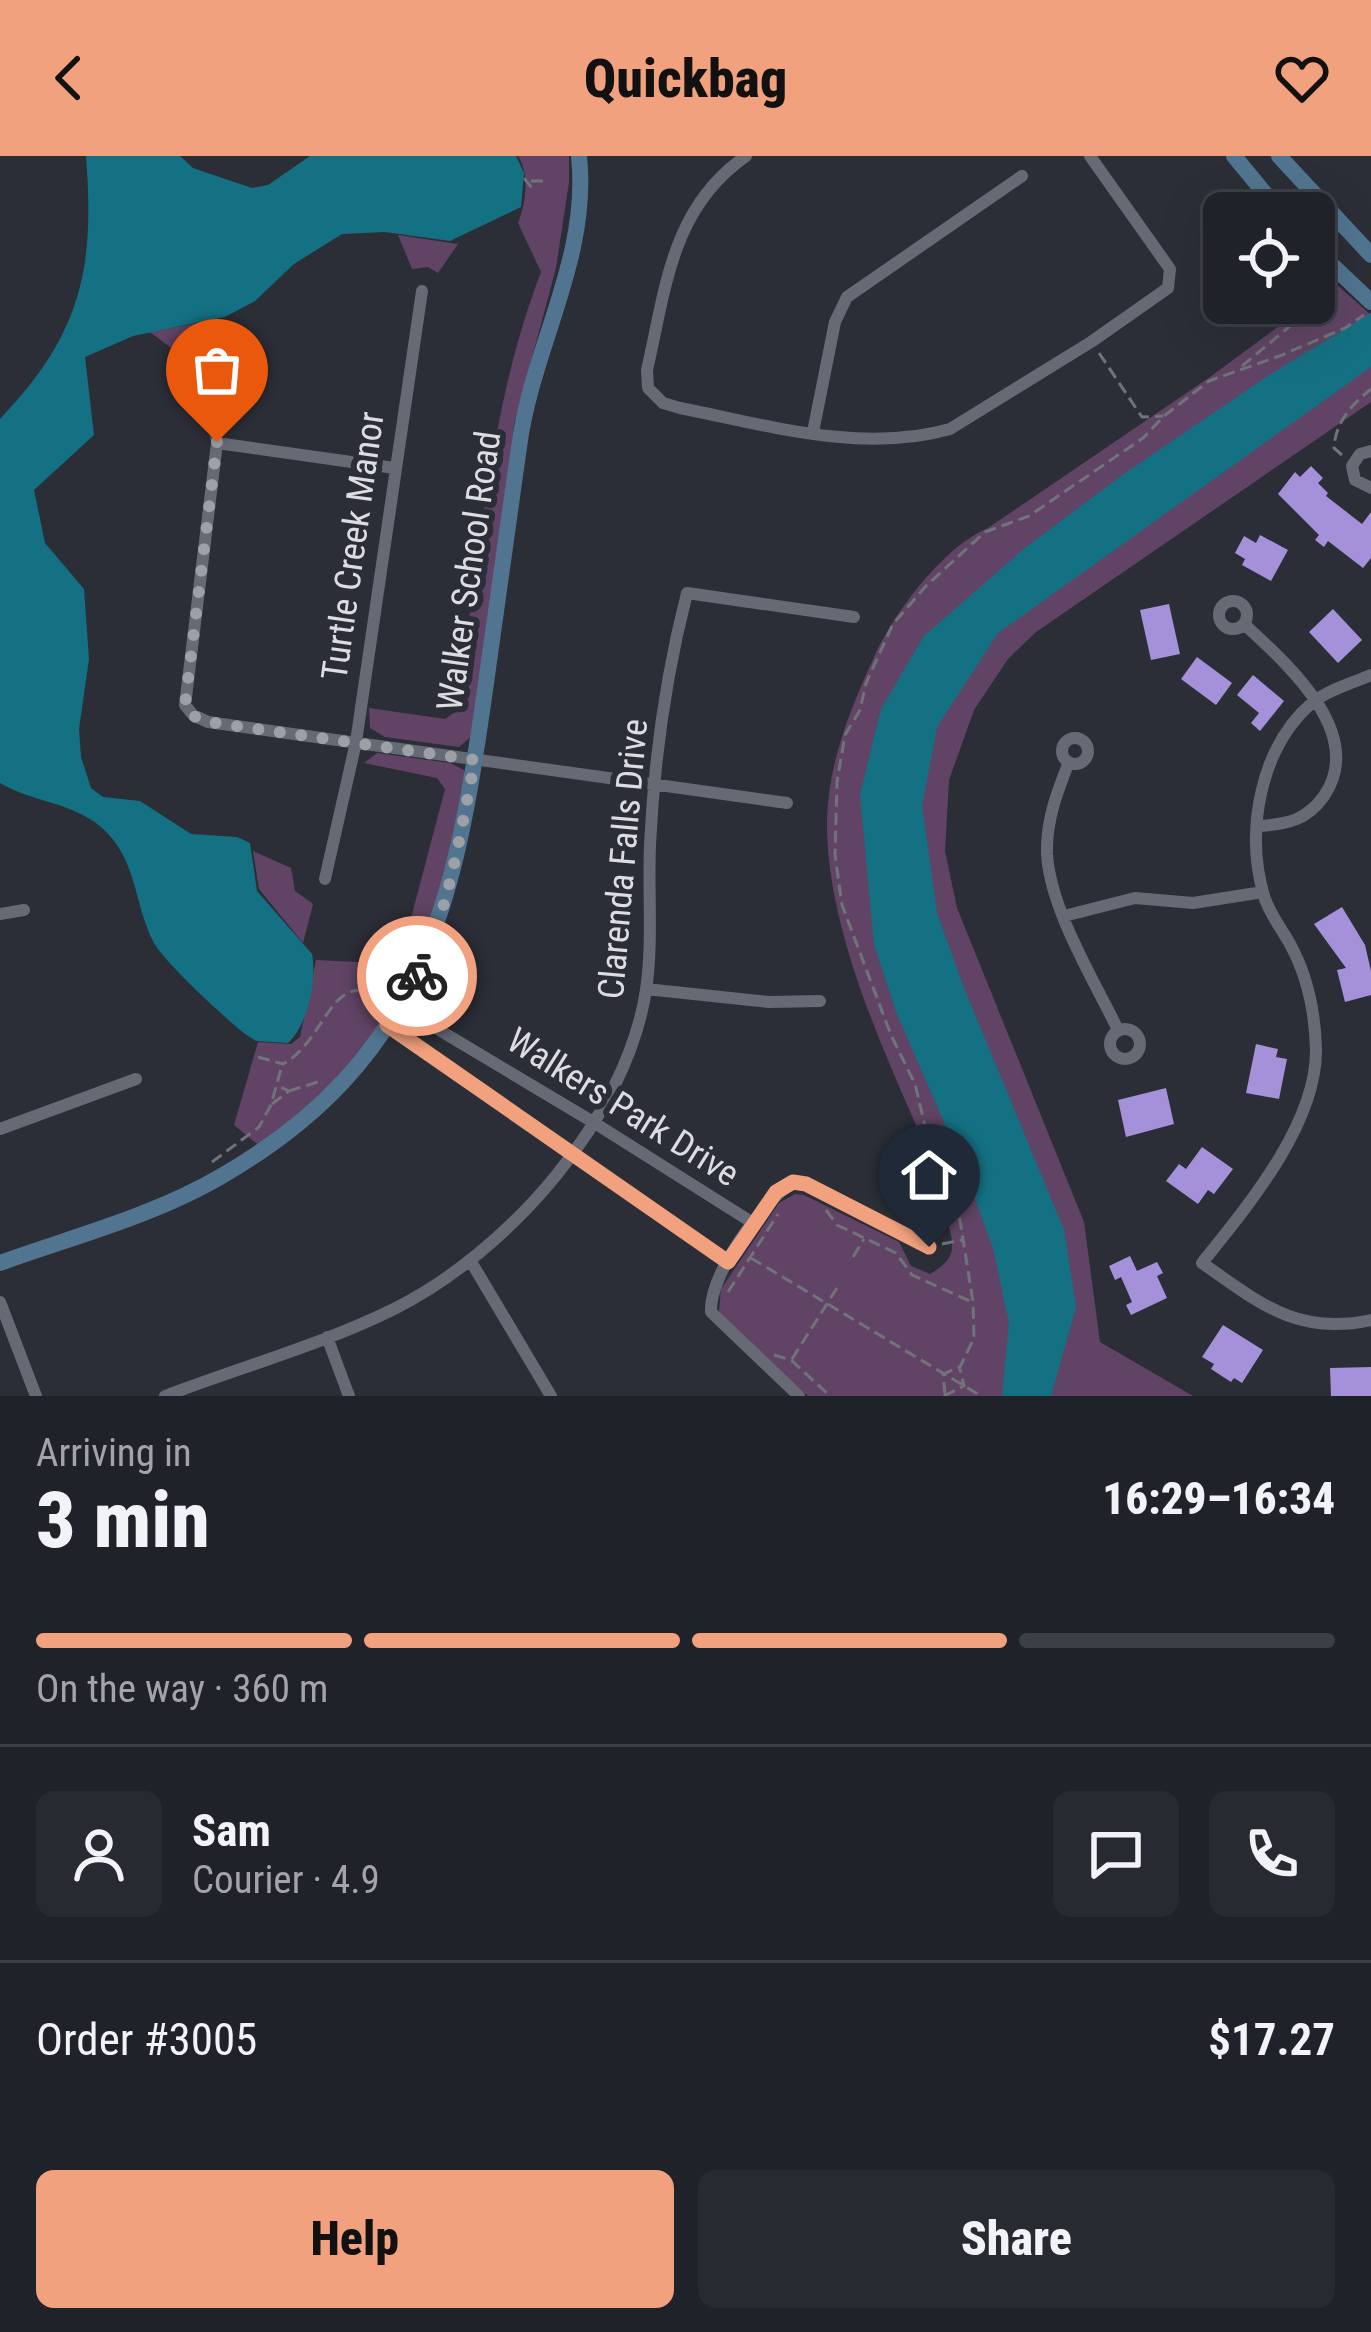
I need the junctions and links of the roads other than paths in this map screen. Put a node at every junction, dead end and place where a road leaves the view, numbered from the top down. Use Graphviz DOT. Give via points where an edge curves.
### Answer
graph roads {
  1 [pos="579,156"];
  2 [pos="746,156"];
  3 [pos="1090,156"];
  4 [pos="1234,156"];
  5 [pos="1279,156"];
  6 [pos="1022,176"];
  7 [pos="1264,192"];
  8 [pos="1371,255"];
  9 [pos="1335,269"];
  10 [pos="422,291"];
  11 [pos="1369,303"];
  12 [pos="210,380"];
  13 [pos="813,432"];
  14 [pos="217,442"];
  15 [pos="1371,452"];
  16 [pos="394,468"];
  17 [pos="1371,488"];
  18 [pos="854,617"];
  19 [pos="1244,624"];
  20 [pos="1371,676"];
  21 [pos="1315,701"];
  22 [pos="356,742"];
  23 [pos="475,760"];
  24 [pos="1070,762"];
  25 [pos="653,783"];
  26 [pos="787,803"];
  27 [pos="1260,826"];
  28 [pos="325,880"];
  29 [pos="1263,892"];
  30 [pos="24,910"];
  31 [pos="0,914"];
  32 [pos="1064,916"];
  33 [pos="646,989"];
  34 [pos="403,999"];
  35 [pos="820,1001"];
  36 [pos="387,1025"];
  37 [pos="1118,1030"];
  38 [pos="136,1079"];
  39 [pos="593,1122"];
  40 [pos="0,1129"];
  41 [pos="572,1154"];
  42 [pos="753,1223"];
  43 [pos="929,1247"];
  44 [pos="470,1260"];
  45 [pos="0,1262"];
  46 [pos="728,1262"];
  47 [pos="0,1302"];
  48 [pos="1371,1320"];
  49 [pos="327,1337"];
  50 [pos="36,1396"];
  51 [pos="165,1396"];
  52 [pos="349,1396"];
  53 [pos="551,1396"];
  54 [pos="799,1396"];
  1 -- 23 [label="street, Walker School Road" via="576,240 521,431"];
  2 -- 13 [label="street" via="705,192 680,235 648,388 680,408"];
  3 -- 13 [label="street" via="1170,269 1168,288 950,429 903,439"];
  4 -- 7 [label="street"];
  5 -- 8 [label="street"];
  6 -- 13 [label="street" via="847,297"];
  9 -- 11 [label="street"];
  10 -- 16 [label="street, Turtle Creek Manor"];
  12 -- 14 [label="street"];
  14 -- 16 [label="street"];
  14 -- 22 [label="street" via="185,705 208,722"];
  15 -- 17 [label="street" via="1354,461 1355,480"];
  16 -- 22 [label="street, Turtle Creek Manor"];
  18 -- 25 [label="street, Clarenda Falls Drive" via="687,593"];
  19 -- 21 [label="street"];
  20 -- 21 [label="street"];
  21 -- 27 [label="street" via="1261,782"];
  21 -- 27 [label="street" via="1333,733 1328,789 1310,814"];
  22 -- 23 [label="street"];
  22 -- 28 [label="street, Turtle Creek Manor"];
  23 -- 25 [label="street"];
  23 -- 34 [label="street, Walker School Road" via="440,919"];
  24 -- 32 [label="street" via="1047,843"];
  25 -- 26 [label="street"];
  25 -- 33 [label="street, Clarenda Falls Drive"];
  27 -- 29 [label="street"];
  29 -- 32 [label="street" via="1193,903 1136,898"];
  29 -- 48 [label="street" via="1309,994 1316,1052 1309,1098 1286,1147 1202,1263 1283,1316 1328,1326"];
  30 -- 31 [label="street"];
  32 -- 37 [label="street"];
  33 -- 35 [label="street"];
  33 -- 39 [label="street, Clarenda Falls Drive" via="633,1042"];
  34 -- 36 [label="street, Walker School Road"];
  34 -- 39 [label="street, Walkers Park Drive"];
  36 -- 41 [label="street, Walkers Park Drive"];
  36 -- 45 [label="street, Walker School Road" via="314,1111 219,1178"];
  38 -- 40 [label="street"];
  39 -- 41 [label="street, Clarenda Falls Drive"];
  39 -- 42 [label="street, Walkers Park Drive"];
  41 -- 44 [label="street, Clarenda Falls Drive"];
  41 -- 46 [label="street, Walkers Park Drive"];
  42 -- 43 [label="street" via="793,1182"];
  42 -- 46 [label="street"];
  44 -- 49 [label="street, Clarenda Falls Drive" via="399,1306"];
  44 -- 53 [label="street"];
  46 -- 54 [label="street" via="710,1295 711,1312"];
  47 -- 50 [label="street"];
  49 -- 51 [label="street, Clarenda Falls Drive"];
  49 -- 52 [label="street"];
}
